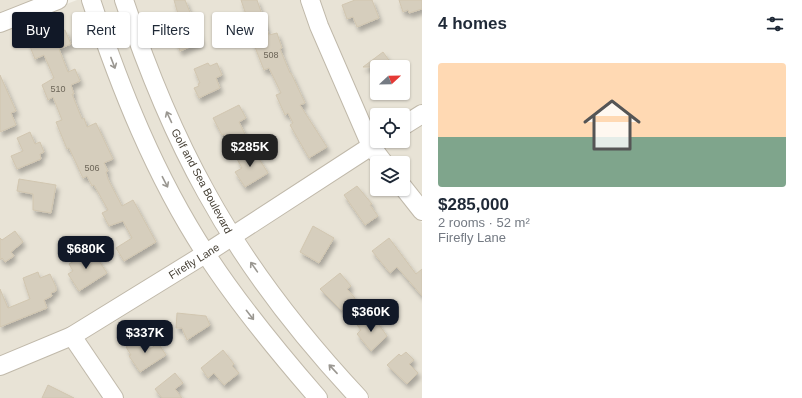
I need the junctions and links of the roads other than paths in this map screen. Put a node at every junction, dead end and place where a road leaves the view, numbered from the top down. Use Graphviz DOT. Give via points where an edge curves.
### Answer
graph roads {
  1 [pos="58,0"];
  2 [pos="91,0"];
  3 [pos="124,0"];
  4 [pos="310,0"];
  5 [pos="0,23"];
  6 [pos="422,114"];
  7 [pos="410,122"];
  8 [pos="370,133"];
  9 [pos="370,147"];
  10 [pos="410,195"];
  11 [pos="422,210"];
  12 [pos="232,237"];
  13 [pos="206,254"];
  14 [pos="72,336"];
  15 [pos="0,366"];
  16 [pos="114,398"];
  17 [pos="318,398"];
  18 [pos="359,398"];
  1 -- 5 [label="street"];
  2 -- 13 [label="street, one-way" via="111,60 135,118 176,204"];
  12 -- 3 [label="street, Golf and Sea Boulevard, one-way" via="206,192 164,105 139,45"];
  4 -- 8 [label="street" via="319,26"];
  6 -- 7 [label="street"];
  9 -- 12 [label="street, Firefly Lane"];
  10 -- 11 [label="street"];
  12 -- 13 [label="street, Firefly Lane"];
  18 -- 12 [label="street, Golf and Sea Boulevard, one-way" via="298,329"];
  13 -- 14 [label="street, Firefly Lane"];
  13 -- 17 [label="street, one-way" via="281,357"];
  14 -- 15 [label="street, Firefly Lane"];
  14 -- 16 [label="street"];
}
